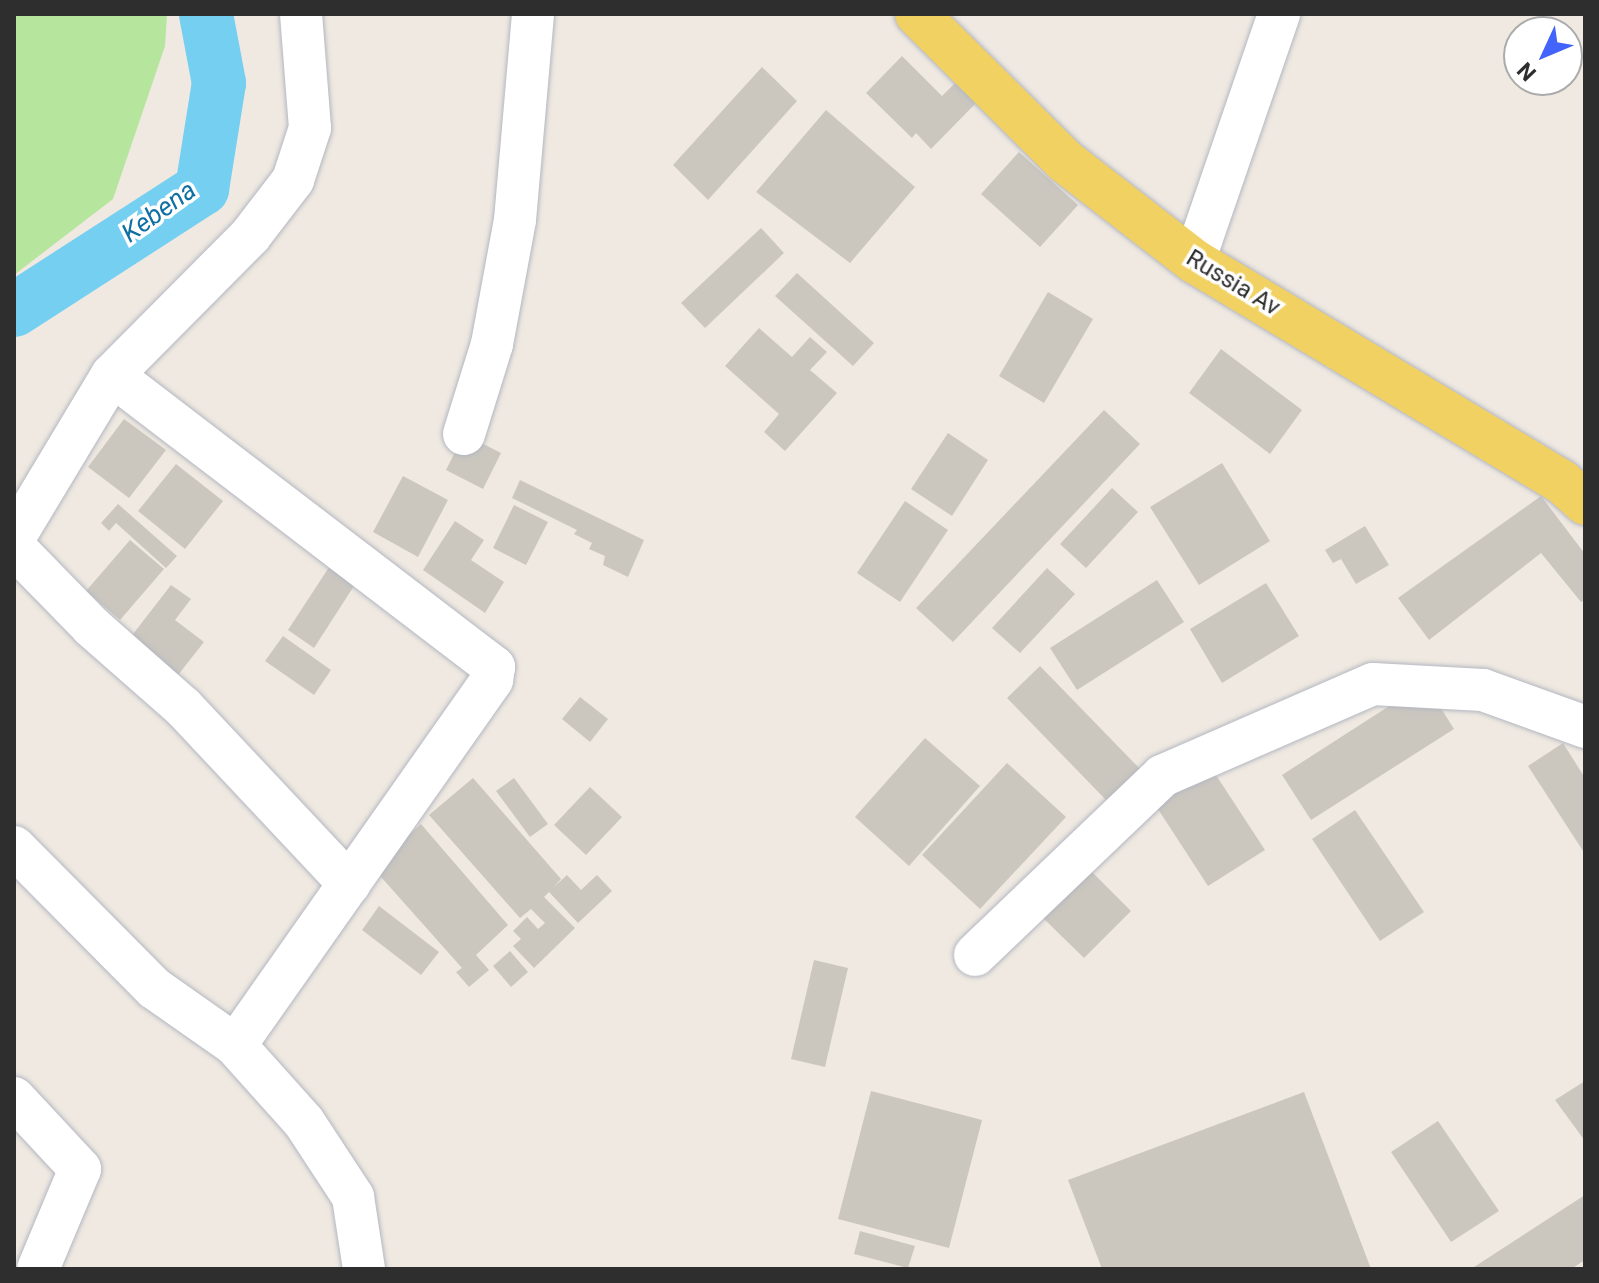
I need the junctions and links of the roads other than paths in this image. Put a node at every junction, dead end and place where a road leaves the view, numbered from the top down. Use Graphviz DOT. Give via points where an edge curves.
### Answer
graph roads {
  1 [pos="301,14"];
  2 [pos="533,14"];
  3 [pos="1279,14"];
  4 [pos="934,19"];
  5 [pos="1194,261"];
  6 [pos="112,375"];
  7 [pos="464,434"];
  8 [pos="1585,502"];
  9 [pos="14,538"];
  10 [pos="14,547"];
  11 [pos="1585,727"];
  12 [pos="14,847"];
  13 [pos="349,884"];
  14 [pos="975,955"];
  15 [pos="235,1045"];
  16 [pos="14,1098"];
  17 [pos="38,1269"];
  18 [pos="364,1269"];
  1 -- 6 [label="street" via="310,128 293,180 250,236"];
  2 -- 7 [label="street" via="515,220 492,344"];
  3 -- 5 [label="street"];
  4 -- 5 [label="main road, Russia Av" via="1065,161"];
  5 -- 8 [label="main road, Russia Av" via="1562,482"];
  6 -- 9 [label="street"];
  6 -- 13 [label="street" via="494,667 492,680"];
  10 -- 13 [label="street" via="92,627 183,707"];
  11 -- 14 [label="street" via="1483,690 1373,684 1162,776"];
  12 -- 15 [label="street" via="154,988"];
  13 -- 15 [label="street"];
  15 -- 18 [label="street" via="304,1122 353,1197"];
  16 -- 17 [label="street" via="80,1169"];
}
